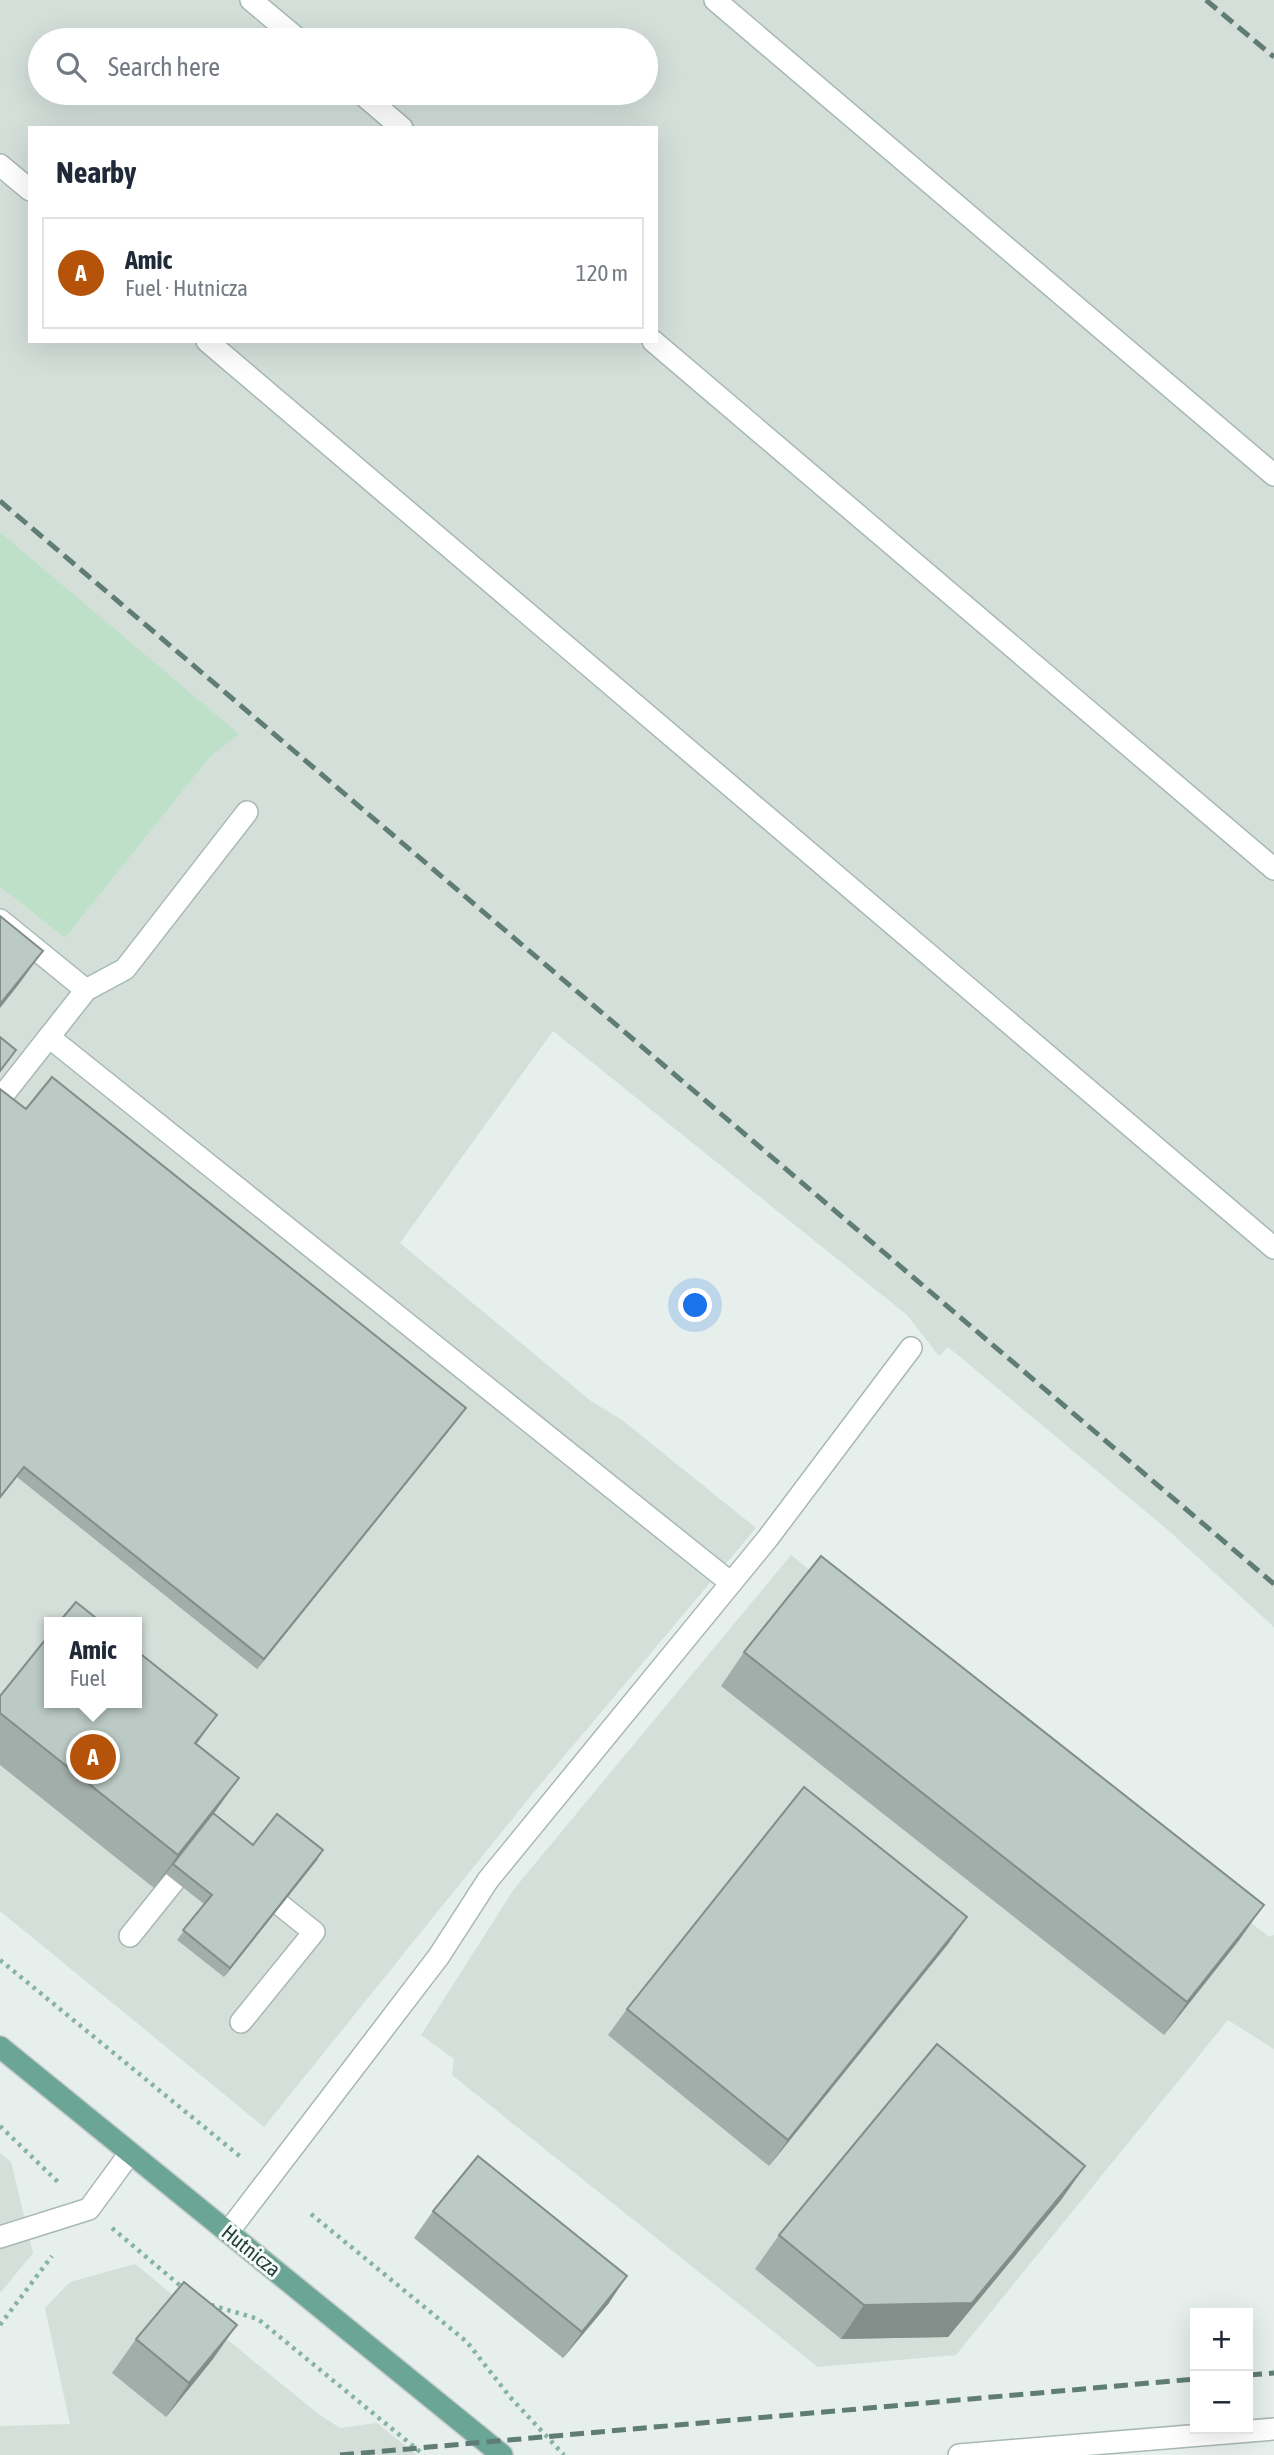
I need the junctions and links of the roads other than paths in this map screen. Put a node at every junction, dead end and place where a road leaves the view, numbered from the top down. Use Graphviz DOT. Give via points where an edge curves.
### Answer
graph roads {
  1 [pos="251,0"];
  2 [pos="715,0"];
  3 [pos="285,28"];
  4 [pos="374,105"];
  5 [pos="400,126"];
  6 [pos="0,165"];
  7 [pos="28,188"];
  8 [pos="210,343"];
  9 [pos="655,343"];
  10 [pos="1274,475"];
  11 [pos="247,812"];
  12 [pos="1274,869"];
  13 [pos="0,920"];
  14 [pos="86,990"];
  15 [pos="49,1037"];
  16 [pos="0,1099"];
  17 [pos="1274,1248"];
  18 [pos="911,1348"];
  19 [pos="732,1583"];
  20 [pos="204,1843"];
  21 [pos="244,1875"];
  22 [pos="130,1936"];
  23 [pos="241,2022"];
  24 [pos="0,2047"];
  25 [pos="130,2153"];
  26 [pos="228,2232"];
  27 [pos="0,2237"];
  28 [pos="1274,2429"];
  29 [pos="502,2455"];
  30 [pos="960,2455"];
  1 -- 3 [label="lane"];
  2 -- 10 [label="lane"];
  4 -- 5 [label="lane"];
  6 -- 7 [label="lane"];
  8 -- 17 [label="lane"];
  9 -- 12 [label="lane"];
  11 -- 14 [label="lane" via="125,969"];
  13 -- 14 [label="lane"];
  14 -- 15 [label="lane"];
  15 -- 16 [label="lane"];
  15 -- 19 [label="lane"];
  18 -- 19 [label="lane"];
  19 -- 26 [label="lane" via="488,1880 439,1956"];
  20 -- 22 [label="lane"];
  21 -- 23 [label="lane" via="314,1931"];
  24 -- 25 [label="main road, Hutnicza"];
  25 -- 26 [label="main road, Hutnicza"];
  25 -- 27 [label="lane" via="89,2209"];
  26 -- 29 [label="main road, Hutnicza"];
  28 -- 30 [label="lane"];
}
